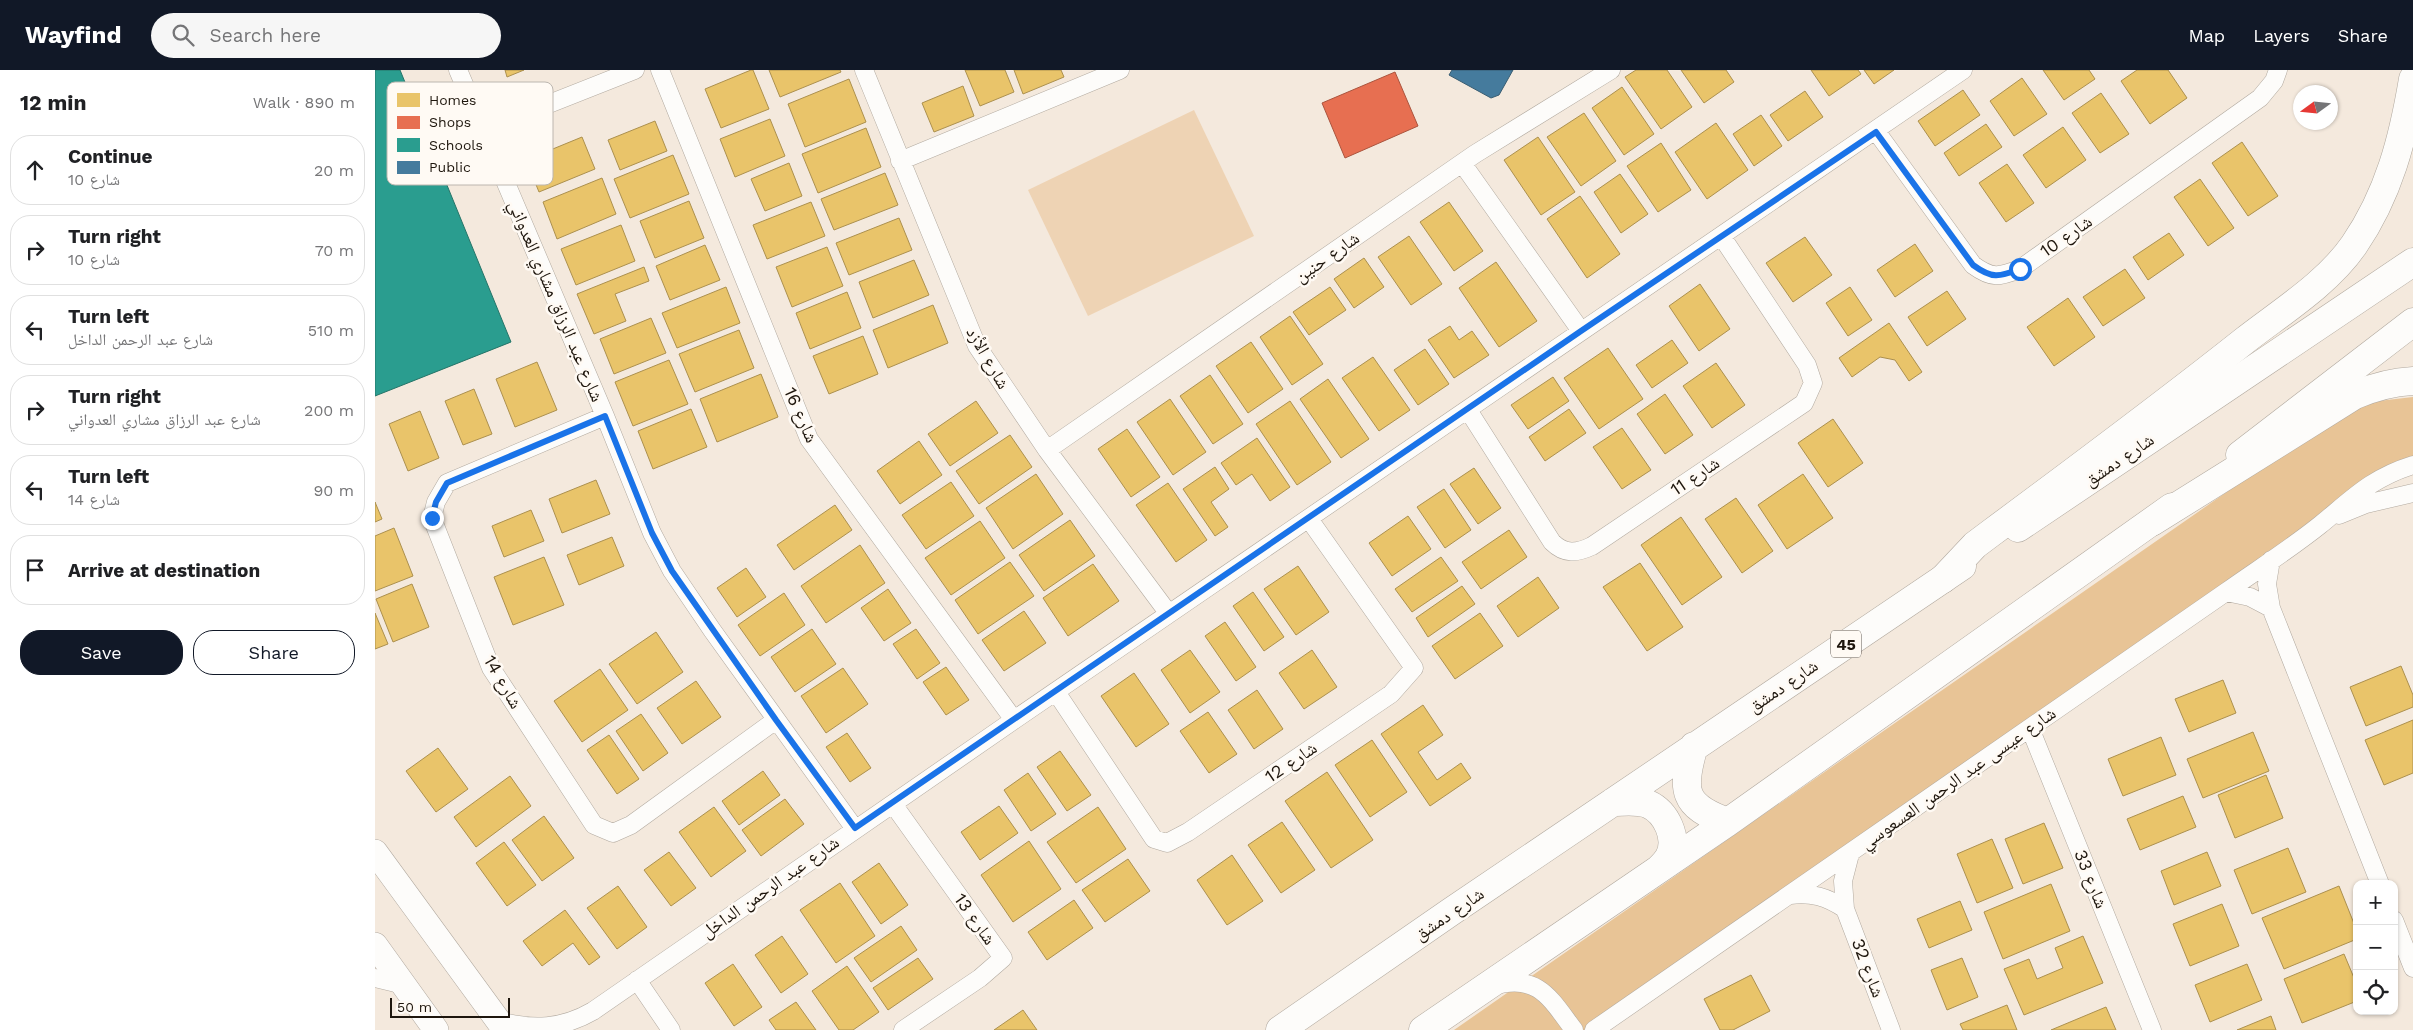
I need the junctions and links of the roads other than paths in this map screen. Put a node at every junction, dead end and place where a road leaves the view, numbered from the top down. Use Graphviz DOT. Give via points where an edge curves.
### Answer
graph roads {
  1 [pos="458,70"];
  2 [pos="635,70"];
  3 [pos="660,70"];
  4 [pos="864,70"];
  5 [pos="1120,70"];
  6 [pos="1611,70"];
  7 [pos="1963,70"];
  8 [pos="2278,70"];
  9 [pos="2413,79"];
  10 [pos="463,82"];
  11 [pos="553,102"];
  12 [pos="1876,132"];
  13 [pos="900,161"];
  14 [pos="1462,163"];
  15 [pos="506,185"];
  16 [pos="1722,237"];
  17 [pos="2413,262"];
  18 [pos="2413,322"];
  19 [pos="1581,331"];
  20 [pos="2413,381"];
  21 [pos="1468,410"];
  22 [pos="605,416"];
  23 [pos="1047,450"];
  24 [pos="2413,465"];
  25 [pos="2413,493"];
  26 [pos="1309,519"];
  27 [pos="2153,522"];
  28 [pos="2321,525"];
  29 [pos="2271,560"];
  30 [pos="1943,579"];
  31 [pos="2226,592"];
  32 [pos="2271,608"];
  33 [pos="1169,614"];
  34 [pos="1057,692"];
  35 [pos="776,720"];
  36 [pos="1014,720"];
  37 [pos="2030,728"];
  38 [pos="1694,746"];
  39 [pos="1613,802"];
  40 [pos="893,804"];
  41 [pos="1728,822"];
  42 [pos="855,828"];
  43 [pos="375,852"];
  44 [pos="1850,854"];
  45 [pos="1659,869"];
  46 [pos="2378,880"];
  47 [pos="1788,896"];
  48 [pos="1845,909"];
  49 [pos="2396,925"];
  50 [pos="375,945"];
  51 [pos="2413,968"];
  52 [pos="375,978"];
  53 [pos="637,980"];
  54 [pos="404,985"];
  55 [pos="1474,994"];
  56 [pos="593,1011"];
  57 [pos="501,1026"];
  58 [pos="1889,1029"];
  59 [pos="436,1030"];
  60 [pos="575,1030"];
  61 [pos="671,1030"];
  62 [pos="903,1030"];
  63 [pos="1280,1030"];
  64 [pos="1423,1030"];
  65 [pos="1574,1030"];
  66 [pos="1593,1030"];
  67 [pos="2152,1030"];
  1 -- 10 [label="street, شارع عبد الرزاق مشاري العدواني"];
  2 -- 11 [label="street"];
  3 -- 36 [label="street, شارع 16" via="809,439"];
  4 -- 13 [label="street, شارع الأزد"];
  5 -- 13 [label="street"];
  6 -- 14 [label="street, شارع حنين"];
  7 -- 12 [label="street, شارع عبد الرحمن الداخل"];
  8 -- 12 [label="street, شارع 10" via="2274,81 2260,98 2020,269 1997,276 1985,274 1973,265"];
  9 -- 30 [label="main road" via="2406,124 2378,206 2353,246 2321,281 1981,541"];
  12 -- 16 [label="street, شارع عبد الرحمن الداخل"];
  13 -- 23 [label="street, شارع الأزد" via="977,346"];
  14 -- 19 [label="street"];
  14 -- 23 [label="street, شارع حنين"];
  15 -- 22 [label="street, شارع عبد الرزاق مشاري العدواني"];
  16 -- 19 [label="street, شارع عبد الرحمن الداخل"];
  16 -- 21 [label="street, شارع 11" via="1807,365 1813,383 1804,403 1593,546 1570,552 1559,550 1552,542"];
  17 -- 30 [label="main road, شارع دمشق / 45"];
  18 -- 27 [label="main road"];
  19 -- 21 [label="street, شارع عبد الرحمن الداخل"];
  20 -- 27 [label="main road" via="2375,387 2355,395"];
  21 -- 26 [label="street, شارع عبد الرحمن الداخل"];
  22 -- 35 [label="street, شارع عبد الرزاق مشاري العدواني" via="652,533 672,571"];
  22 -- 35 [label="street, شارع 14" via="447,483 436,502 432,518 491,668 594,824 613,833 631,825"];
  23 -- 33 [label="street, شارع الأزد"];
  24 -- 28 [label="street, شارع عيسى عبد الرحمن العسعوسي" via="2361,490"];
  25 -- 28 [label="street, شارع عيسى عبد الرحمن العسعوسي" via="2366,504"];
  26 -- 33 [label="street, شارع عبد الرحمن الداخل"];
  26 -- 34 [label="street, شارع 12" via="1415,668 1391,694 1167,843 1154,839"];
  27 -- 41 [label="main road"];
  28 -- 29 [label="street, شارع عيسى عبد الرحمن العسعوسي"];
  29 -- 31 [label="street, شارع عيسى عبد الرحمن العسعوسي"];
  29 -- 32 [label="street" via="2267,584"];
  30 -- 38 [label="main road, شارع دمشق / 45"];
  31 -- 32 [label="street" via="2250,597"];
  31 -- 37 [label="street, شارع عيسى عبد الرحمن العسعوسي"];
  32 -- 46 [label="street"];
  33 -- 34 [label="street, شارع عبد الرحمن الداخل"];
  34 -- 36 [label="street, شارع عبد الرحمن الداخل"];
  35 -- 42 [label="street, شارع عبد الرزاق مشاري العدواني"];
  36 -- 40 [label="street, شارع عبد الرحمن الداخل"];
  37 -- 44 [label="street, شارع عيسى عبد الرحمن العسعوسي"];
  37 -- 67 [label="street, شارع 33"];
  38 -- 39 [label="main road, شارع دمشق / 45"];
  38 -- 41 [label="main road" via="1686,777 1690,797 1703,813"];
  39 -- 45 [label="main road" via="1649,805 1665,818 1672,847 1669,857"];
  39 -- 63 [label="main road, شارع دمشق / 45"];
  40 -- 42 [label="street, شارع عبد الرحمن الداخل"];
  40 -- 62 [label="street, شارع 13" via="1003,958 980,978"];
  41 -- 45 [label="main road"];
  42 -- 53 [label="street, شارع عبد الرحمن الداخل"];
  43 -- 57 [label="main road"];
  44 -- 47 [label="street, شارع عيسى عبد الرحمن العسعوسي"];
  44 -- 48 [label="street, شارع 32" via="1843,881"];
  45 -- 55 [label="main road"];
  47 -- 48 [label="street" via="1818,895"];
  47 -- 66 [label="street, شارع عيسى عبد الرحمن العسعوسي"];
  48 -- 58 [label="street, شارع 32"];
  49 -- 51 [label="street"];
  50 -- 54 [label="main road"];
  52 -- 54 [label="street"];
  53 -- 56 [label="street, شارع عبد الرحمن الداخل"];
  53 -- 61 [label="street"];
  54 -- 59 [label="main road"];
  55 -- 64 [label="main road"];
  55 -- 65 [label="street" via="1502,984 1534,985 1547,995"];
  56 -- 57 [label="street, شارع عبد الرحمن الداخل" via="547,1029"];
  56 -- 60 [label="street, شارع عبد الرحمن الداخل"];
}
